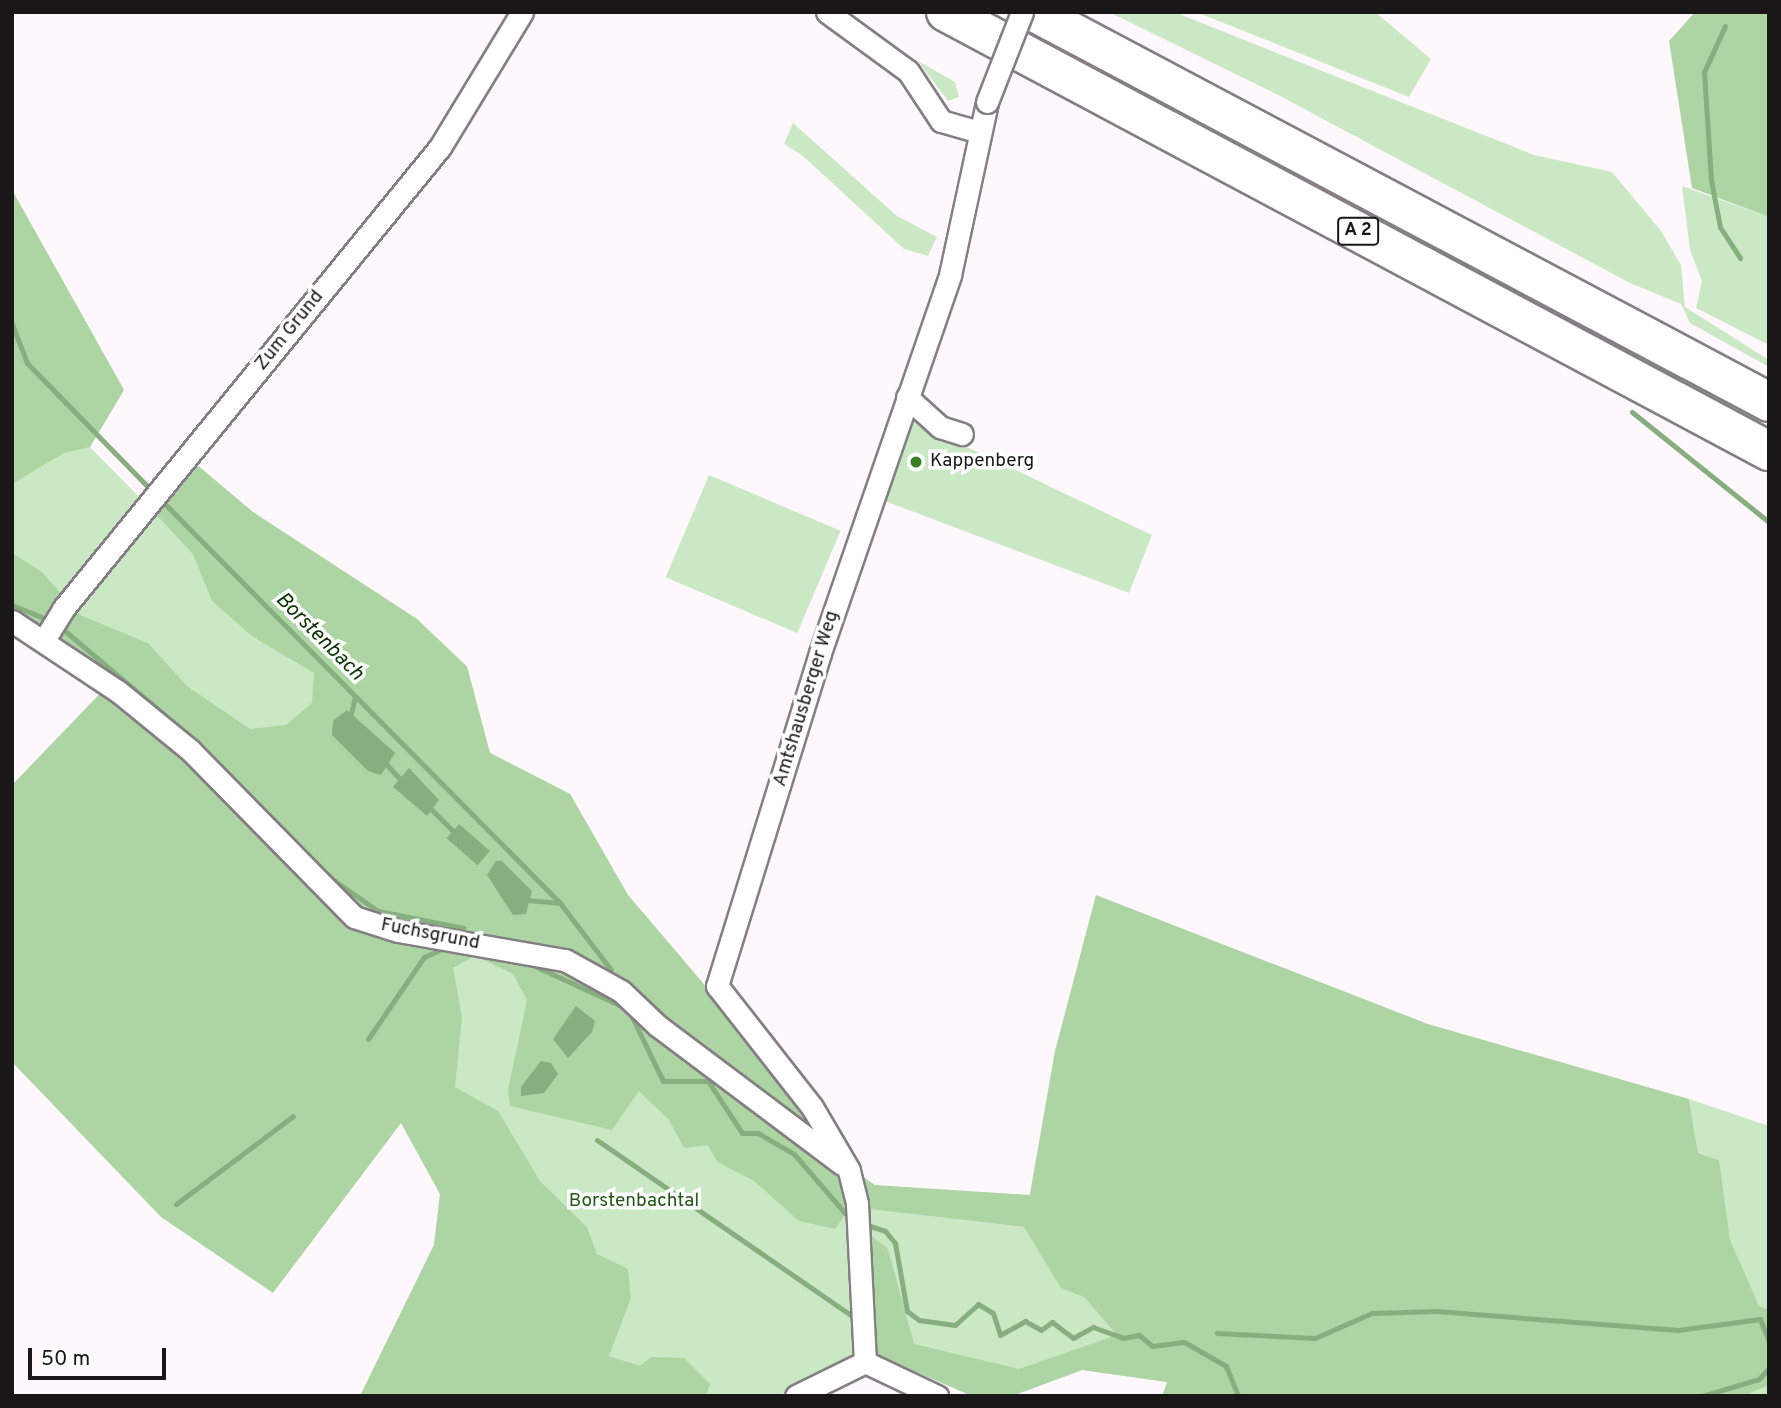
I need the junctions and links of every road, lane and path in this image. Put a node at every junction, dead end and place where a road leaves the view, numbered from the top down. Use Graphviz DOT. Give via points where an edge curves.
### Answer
graph roads {
  1 [pos="522,12"];
  2 [pos="827,12"];
  3 [pos="946,12"];
  4 [pos="1022,12"];
  5 [pos="1034,12"];
  6 [pos="979,132"];
  7 [pos="907,397"];
  8 [pos="1769,402"];
  9 [pos="962,434"];
  10 [pos="1769,450"];
  11 [pos="12,621"];
  12 [pos="46,636"];
  13 [pos="849,1170"];
  14 [pos="865,1362"];
  15 [pos="796,1396"];
  16 [pos="937,1396"];
  1 -- 12 [label="street, Zum Grund" via="440,147 63,609"];
  2 -- 6 [label="street" via="908,71 942,121"];
  3 -- 10 [label="highway, A 2"];
  4 -- 6 [label="street, Amtshausberger Weg, bridge"];
  5 -- 8 [label="highway, A 2"];
  6 -- 7 [label="street, Amtshausberger Weg" via="950,275"];
  7 -- 9 [label="street" via="940,427"];
  7 -- 13 [label="street, Amtshausberger Weg" via="820,653 717,986 812,1107"];
  11 -- 12 [label="street, Fuchsgrund"];
  12 -- 13 [label="street, Fuchsgrund" via="190,750 354,918 397,931 565,960 621,991 658,1026"];
  13 -- 14 [label="street, Amtshausberger Weg" via="857,1203"];
  14 -- 15 [label="street"];
  14 -- 16 [label="street"];
}
